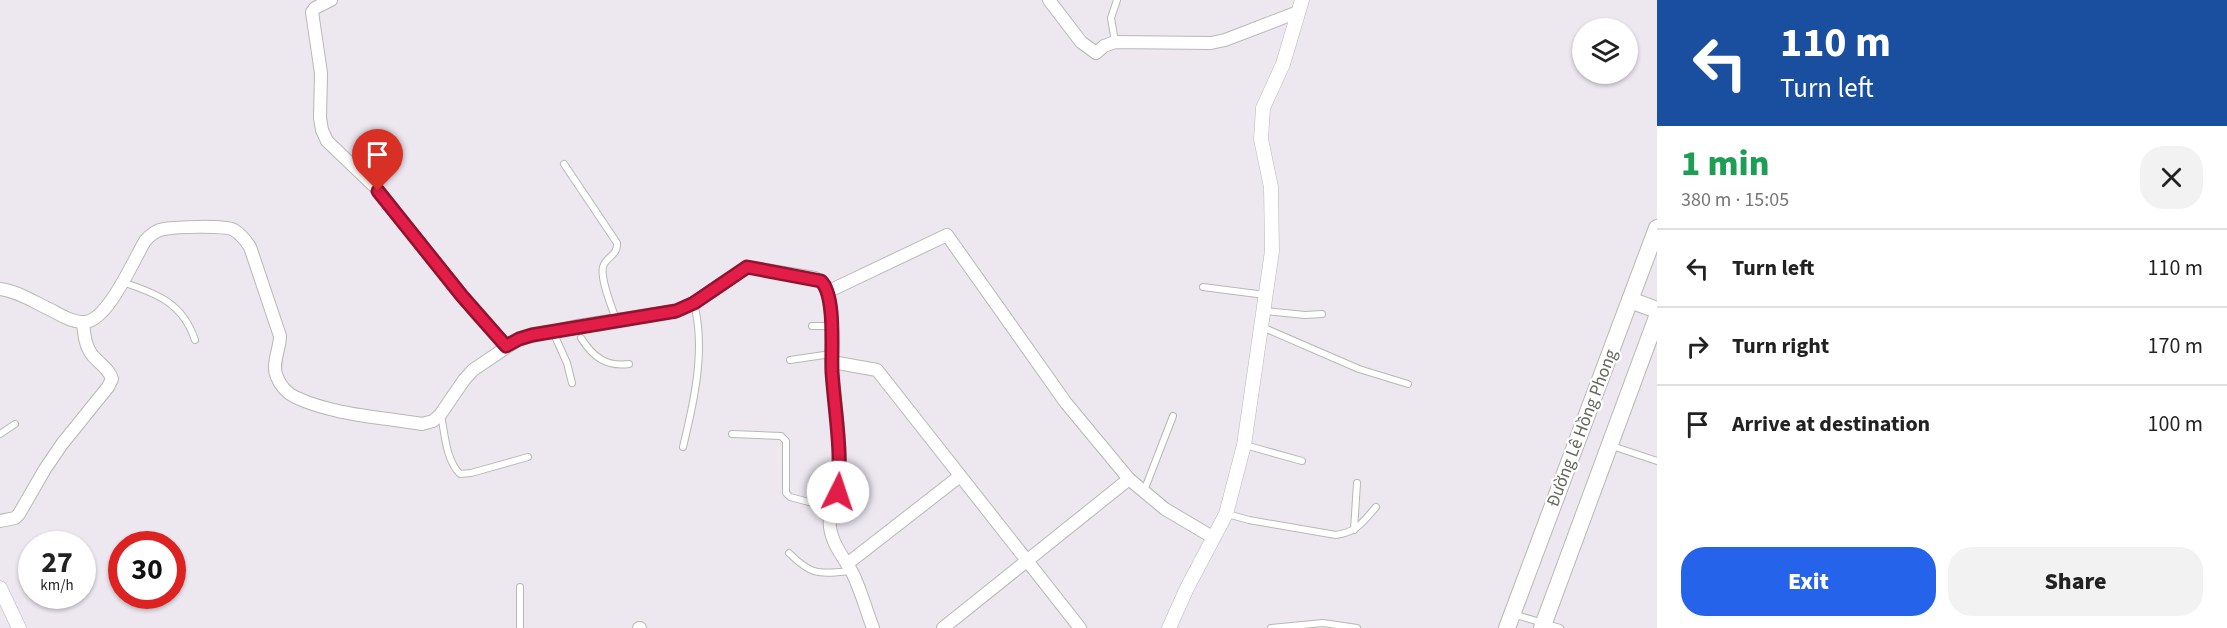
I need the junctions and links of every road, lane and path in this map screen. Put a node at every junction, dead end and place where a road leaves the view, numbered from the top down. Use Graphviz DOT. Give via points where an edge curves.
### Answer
graph roads {
  1 [pos="331,0"];
  2 [pos="1049,0"];
  3 [pos="1117,0"];
  4 [pos="1300,6"];
  5 [pos="1115,42"];
  6 [pos="564,164"];
  7 [pos="1657,228"];
  8 [pos="122,282"];
  9 [pos="1203,287"];
  10 [pos="0,289"];
  11 [pos="827,291"];
  12 [pos="1266,295"];
  13 [pos="1630,300"];
  14 [pos="694,303"];
  15 [pos="1657,310"];
  16 [pos="1263,311"];
  17 [pos="1322,314"];
  18 [pos="1657,317"];
  19 [pos="616,321"];
  20 [pos="83,322"];
  21 [pos="812,326"];
  22 [pos="831,326"];
  23 [pos="1262,327"];
  24 [pos="553,331"];
  25 [pos="578,331"];
  26 [pos="195,340"];
  27 [pos="506,346"];
  28 [pos="832,358"];
  29 [pos="790,360"];
  30 [pos="628,364"];
  31 [pos="572,384"];
  32 [pos="1408,384"];
  33 [pos="440,415"];
  34 [pos="1173,416"];
  35 [pos="15,424"];
  36 [pos="732,434"];
  37 [pos="0,435"];
  38 [pos="1244,445"];
  39 [pos="1609,445"];
  40 [pos="683,447"];
  41 [pos="528,457"];
  42 [pos="1302,461"];
  43 [pos="1657,461"];
  44 [pos="960,476"];
  45 [pos="1129,479"];
  46 [pos="1357,483"];
  47 [pos="1143,491"];
  48 [pos="1376,507"];
  49 [pos="832,508"];
  50 [pos="1226,514"];
  51 [pos="0,521"];
  52 [pos="1354,530"];
  53 [pos="1214,538"];
  54 [pos="789,553"];
  55 [pos="1027,561"];
  56 [pos="849,567"];
  57 [pos="520,587"];
  58 [pos="0,588"];
  59 [pos="1509,621"];
  60 [pos="1543,625"];
  61 [pos="19,628"];
  62 [pos="520,628"];
  63 [pos="873,628"];
  64 [pos="943,628"];
  65 [pos="1080,628"];
  66 [pos="1169,628"];
  67 [pos="1271,628"];
  68 [pos="1357,628"];
  69 [pos="1560,628"];
  1 -- 27 [label="street" via="312,12 321,73 320,118 327,141 375,187"];
  2 -- 5 [label="street" via="1071,30 1096,53"];
  3 -- 5 [label="lane" via="1111,18"];
  4 -- 5 [label="street" via="1211,44"];
  4 -- 12 [label="street" via="1283,64 1263,108 1261,139 1271,187 1272,251"];
  6 -- 19 [label="lane" via="617,243 615,254 602,269"];
  7 -- 13 [label="main road, Đường Lê Hồng Phong"];
  8 -- 20 [label="street" via="106,310 96,319"];
  8 -- 26 [label="lane" via="159,295 177,309 187,320"];
  8 -- 33 [label="street" via="153,233 187,228 234,230 250,247 280,336 274,368 286,391 329,409 422,424 433,422"];
  9 -- 12 [label="lane"];
  10 -- 20 [label="street"];
  11 -- 14 [label="street" via="815,278 747,267"];
  11 -- 22 [label="street"];
  11 -- 45 [label="street" via="946,235 1066,403"];
  12 -- 16 [label="street"];
  13 -- 15 [label="main road"];
  13 -- 59 [label="main road, Đường Lê Hồng Phong"];
  14 -- 19 [label="street" via="676,311"];
  14 -- 40 [label="lane" via="699,324 695,393"];
  16 -- 17 [label="lane"];
  16 -- 23 [label="street"];
  18 -- 39 [label="main road, Đường Lê Hồng Phong"];
  19 -- 25 [label="street"];
  20 -- 51 [label="street" via="91,355 112,379 56,452 19,514"];
  21 -- 22 [label="lane"];
  22 -- 28 [label="street"];
  23 -- 32 [label="lane" via="1359,369"];
  23 -- 38 [label="street"];
  24 -- 25 [label="street"];
  24 -- 27 [label="street"];
  24 -- 31 [label="lane"];
  25 -- 30 [label="lane" via="590,350 609,364"];
  27 -- 33 [label="street" via="473,370"];
  28 -- 29 [label="lane"];
  28 -- 44 [label="street" via="877,370"];
  28 -- 49 [label="street" via="840,455 838,492"];
  33 -- 41 [label="lane" via="451,461 460,474"];
  34 -- 47 [label="lane"];
  35 -- 37 [label="lane"];
  36 -- 49 [label="lane" via="784,438 786,494"];
  38 -- 42 [label="lane"];
  38 -- 50 [label="street"];
  39 -- 43 [label="lane"];
  39 -- 60 [label="main road, Đường Lê Hồng Phong"];
  44 -- 55 [label="street"];
  44 -- 56 [label="street"];
  45 -- 47 [label="street"];
  45 -- 55 [label="street"];
  46 -- 52 [label="lane"];
  47 -- 53 [label="street" via="1165,510"];
  48 -- 52 [label="lane"];
  49 -- 56 [label="street" via="830,530"];
  50 -- 52 [label="lane" via="1336,535"];
  50 -- 53 [label="street"];
  53 -- 66 [label="street"];
  54 -- 56 [label="lane" via="803,567 815,572"];
  55 -- 64 [label="street"];
  55 -- 65 [label="street"];
  56 -- 63 [label="street"];
  57 -- 62 [label="lane"];
  58 -- 61 [label="street"];
  59 -- 60 [label="lane"];
  60 -- 69 [label="lane"];
  67 -- 68 [label="lane" via="1323,623"];
}
